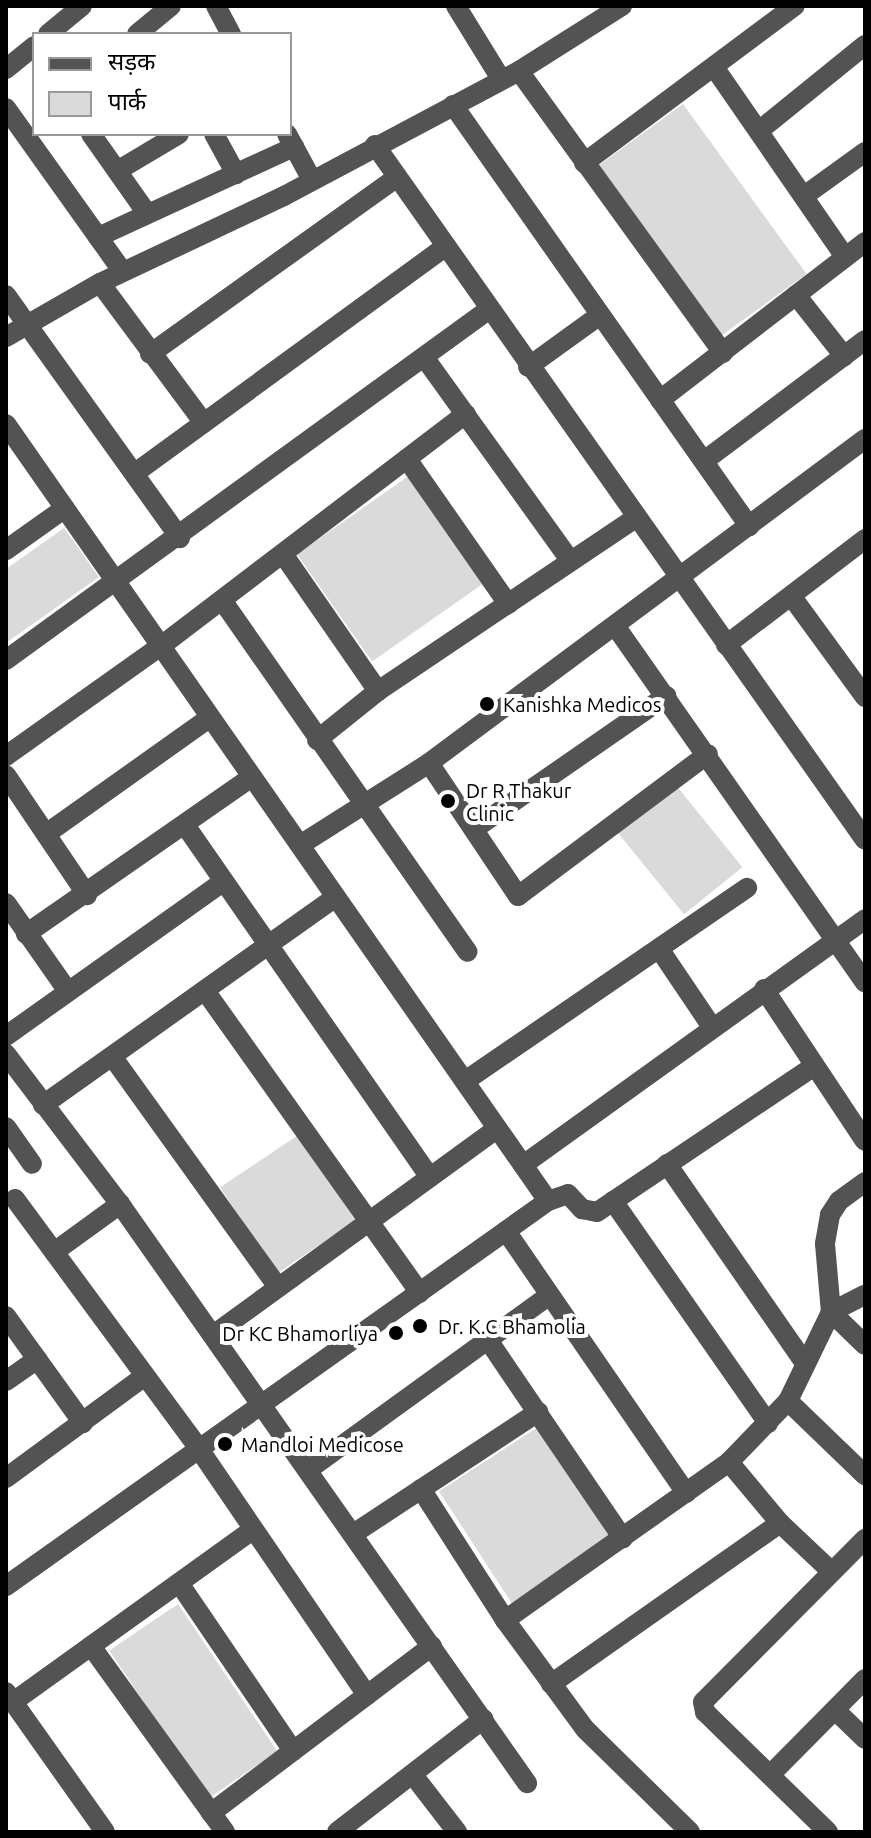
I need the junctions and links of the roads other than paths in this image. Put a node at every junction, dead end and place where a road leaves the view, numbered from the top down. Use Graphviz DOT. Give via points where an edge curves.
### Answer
graph roads {
  1 [pos="82,6"];
  2 [pos="171,6"];
  3 [pos="216,6"];
  4 [pos="456,6"];
  5 [pos="622,6"];
  6 [pos="795,6"];
  7 [pos="148,30"];
  8 [pos="50,32"];
  9 [pos="230,32"];
  10 [pos="865,45"];
  11 [pos="32,48"];
  12 [pos="714,67"];
  13 [pos="6,69"];
  14 [pos="510,75"];
  15 [pos="453,105"];
  16 [pos="6,108"];
  17 [pos="760,130"];
  18 [pos="92,136"];
  19 [pos="176,136"];
  20 [pos="215,136"];
  21 [pos="291,141"];
  22 [pos="375,145"];
  23 [pos="865,152"];
  24 [pos="584,163"];
  25 [pos="117,171"];
  26 [pos="236,174"];
  27 [pos="397,177"];
  28 [pos="312,180"];
  29 [pos="804,196"];
  30 [pos="146,212"];
  31 [pos="98,237"];
  32 [pos="865,242"];
  33 [pos="446,246"];
  34 [pos="845,257"];
  35 [pos="123,272"];
  36 [pos="100,283"];
  37 [pos="6,295"];
  38 [pos="796,295"];
  39 [pos="488,310"];
  40 [pos="600,315"];
  41 [pos="26,327"];
  42 [pos="6,337"];
  43 [pos="865,340"];
  44 [pos="723,353"];
  45 [pos="150,354"];
  46 [pos="844,356"];
  47 [pos="424,357"];
  48 [pos="528,367"];
  49 [pos="660,400"];
  50 [pos="466,414"];
  51 [pos="204,423"];
  52 [pos="6,424"];
  53 [pos="865,439"];
  54 [pos="407,459"];
  55 [pos="704,461"];
  56 [pos="135,473"];
  57 [pos="65,508"];
  58 [pos="635,518"];
  59 [pos="749,526"];
  60 [pos="180,538"];
  61 [pos="865,539"];
  62 [pos="6,550"];
  63 [pos="283,554"];
  64 [pos="570,560"];
  65 [pos="680,581"];
  66 [pos="118,584"];
  67 [pos="792,597"];
  68 [pos="222,600"];
  69 [pos="508,604"];
  70 [pos="616,627"];
  71 [pos="726,645"];
  72 [pos="161,646"];
  73 [pos="6,660"];
  74 [pos="378,691"];
  75 [pos="666,696"];
  76 [pos="865,697"];
  77 [pos="209,718"];
  78 [pos="317,740"];
  79 [pos="9,748"];
  80 [pos="708,754"];
  81 [pos="429,763"];
  82 [pos="6,775"];
  83 [pos="252,777"];
  84 [pos="360,803"];
  85 [pos="185,825"];
  86 [pos="474,829"];
  87 [pos="46,834"];
  88 [pos="865,840"];
  89 [pos="300,845"];
  90 [pos="224,881"];
  91 [pos="747,888"];
  92 [pos="87,895"];
  93 [pos="336,897"];
  94 [pos="6,903"];
  95 [pos="865,919"];
  96 [pos="26,934"];
  97 [pos="834,940"];
  98 [pos="269,946"];
  99 [pos="660,950"];
  100 [pos="468,952"];
  101 [pos="865,982"];
  102 [pos="764,989"];
  103 [pos="67,990"];
  104 [pos="206,992"];
  105 [pos="712,1027"];
  106 [pos="6,1036"];
  107 [pos="6,1054"];
  108 [pos="114,1059"];
  109 [pos="814,1066"];
  110 [pos="465,1081"];
  111 [pos="43,1105"];
  112 [pos="6,1127"];
  113 [pos="497,1129"];
  114 [pos="865,1141"];
  115 [pos="32,1164"];
  116 [pos="667,1164"];
  117 [pos="523,1165"];
  118 [pos="430,1177"];
  119 [pos="865,1182"];
  120 [pos="15,1199"];
  121 [pos="548,1201"];
  122 [pos="613,1201"];
  123 [pos="120,1204"];
  124 [pos="369,1222"];
  125 [pos="506,1231"];
  126 [pos="54,1252"];
  127 [pos="278,1287"];
  128 [pos="420,1293"];
  129 [pos="865,1295"];
  130 [pos="547,1297"];
  131 [pos="831,1312"];
  132 [pos="6,1316"];
  133 [pos="213,1335"];
  134 [pos="488,1340"];
  135 [pos="865,1345"];
  136 [pos="37,1359"];
  137 [pos="805,1363"];
  138 [pos="145,1376"];
  139 [pos="6,1381"];
  140 [pos="788,1401"];
  141 [pos="261,1405"];
  142 [pos="538,1412"];
  143 [pos="83,1423"];
  144 [pos="768,1423"];
  145 [pos="199,1449"];
  146 [pos="729,1462"];
  147 [pos="308,1470"];
  148 [pos="865,1475"];
  149 [pos="6,1478"];
  150 [pos="421,1489"];
  151 [pos="686,1493"];
  152 [pos="780,1523"];
  153 [pos="251,1531"];
  154 [pos="353,1534"];
  155 [pos="623,1539"];
  156 [pos="865,1539"];
  157 [pos="832,1572"];
  158 [pos="179,1583"];
  159 [pos="6,1586"];
  160 [pos="505,1620"];
  161 [pos="91,1646"];
  162 [pos="432,1646"];
  163 [pos="865,1679"];
  164 [pos="551,1684"];
  165 [pos="367,1695"];
  166 [pos="10,1697"];
  167 [pos="835,1710"];
  168 [pos="483,1719"];
  169 [pos="865,1739"];
  170 [pos="293,1751"];
  171 [pos="413,1775"];
  172 [pos="770,1775"];
  173 [pos="527,1783"];
  174 [pos="211,1813"];
  175 [pos="105,1832"];
  176 [pos="225,1832"];
  177 [pos="337,1832"];
  178 [pos="457,1832"];
  179 [pos="689,1832"];
  180 [pos="828,1832"];
  1 -- 8 [label="street"];
  2 -- 7 [label="street"];
  3 -- 9 [label="street"];
  4 -- 14 [label="street"];
  5 -- 14 [label="street"];
  6 -- 12 [label="street"];
  10 -- 17 [label="street"];
  11 -- 13 [label="street"];
  12 -- 17 [label="street"];
  12 -- 24 [label="street"];
  14 -- 15 [label="street"];
  14 -- 24 [label="street"];
  15 -- 22 [label="street"];
  15 -- 40 [label="street"];
  16 -- 31 [label="street"];
  17 -- 29 [label="street"];
  18 -- 25 [label="street"];
  19 -- 25 [label="street"];
  20 -- 26 [label="street"];
  21 -- 26 [label="street"];
  21 -- 28 [label="street"];
  22 -- 27 [label="street"];
  22 -- 28 [label="street"];
  23 -- 29 [label="street"];
  24 -- 44 [label="street"];
  25 -- 30 [label="street"];
  26 -- 30 [label="street"];
  27 -- 33 [label="street"];
  27 -- 45 [label="street"];
  28 -- 35 [label="street"];
  29 -- 34 [label="street"];
  30 -- 31 [label="street"];
  31 -- 35 [label="street"];
  32 -- 34 [label="street"];
  33 -- 39 [label="street"];
  33 -- 51 [label="street"];
  34 -- 38 [label="street"];
  35 -- 36 [label="street"];
  36 -- 41 [label="street"];
  36 -- 45 [label="street"];
  37 -- 41 [label="street"];
  38 -- 44 [label="street"];
  38 -- 46 [label="street"];
  39 -- 47 [label="street"];
  39 -- 48 [label="street"];
  40 -- 48 [label="street"];
  40 -- 49 [label="street"];
  41 -- 42 [label="street"];
  41 -- 56 [label="street"];
  43 -- 46 [label="street"];
  44 -- 49 [label="street"];
  45 -- 51 [label="street"];
  46 -- 55 [label="street"];
  47 -- 50 [label="street"];
  47 -- 60 [label="street"];
  48 -- 58 [label="street"];
  49 -- 55 [label="street"];
  50 -- 54 [label="street"];
  50 -- 64 [label="street"];
  51 -- 56 [label="street"];
  52 -- 57 [label="street"];
  53 -- 59 [label="street"];
  54 -- 63 [label="street"];
  54 -- 69 [label="street"];
  55 -- 59 [label="street"];
  56 -- 60 [label="street"];
  57 -- 62 [label="street"];
  57 -- 66 [label="street"];
  58 -- 64 [label="street"];
  58 -- 65 [label="street"];
  59 -- 65 [label="street"];
  60 -- 66 [label="street"];
  61 -- 67 [label="street"];
  63 -- 68 [label="street"];
  63 -- 74 [label="street"];
  64 -- 69 [label="street"];
  65 -- 70 [label="street"];
  65 -- 71 [label="street"];
  66 -- 72 [label="street"];
  66 -- 73 [label="street"];
  67 -- 71 [label="street"];
  67 -- 76 [label="street"];
  68 -- 72 [label="street"];
  68 -- 78 [label="street"];
  69 -- 74 [label="street"];
  70 -- 75 [label="street"];
  70 -- 81 [label="street"];
  71 -- 88 [label="street"];
  72 -- 77 [label="street"];
  72 -- 79 [label="street"];
  74 -- 78 [label="street"];
  75 -- 80 [label="street"];
  75 -- 86 [label="street"];
  77 -- 83 [label="street"];
  77 -- 87 [label="street"];
  78 -- 84 [label="street"];
  80 -- 86 [label="street" via="518,896"];
  80 -- 97 [label="street"];
  81 -- 84 [label="street"];
  81 -- 86 [label="street"];
  82 -- 87 [label="street"];
  83 -- 85 [label="street"];
  83 -- 89 [label="street"];
  84 -- 89 [label="street"];
  84 -- 100 [label="street"];
  85 -- 90 [label="street"];
  85 -- 92 [label="street"];
  87 -- 92 [label="street"];
  89 -- 93 [label="street"];
  90 -- 98 [label="street"];
  90 -- 103 [label="street"];
  91 -- 99 [label="street"];
  92 -- 96 [label="street"];
  93 -- 98 [label="street"];
  93 -- 110 [label="street"];
  94 -- 96 [label="street"];
  95 -- 97 [label="street"];
  96 -- 103 [label="street"];
  97 -- 101 [label="street"];
  97 -- 102 [label="street"];
  98 -- 104 [label="street"];
  98 -- 118 [label="street"];
  99 -- 105 [label="street"];
  99 -- 110 [label="street"];
  102 -- 105 [label="street"];
  102 -- 109 [label="street"];
  103 -- 106 [label="street"];
  104 -- 108 [label="street"];
  104 -- 124 [label="street"];
  105 -- 117 [label="street"];
  107 -- 111 [label="street"];
  108 -- 111 [label="street"];
  108 -- 127 [label="street"];
  109 -- 114 [label="street"];
  109 -- 116 [label="street"];
  110 -- 113 [label="street"];
  111 -- 123 [label="street"];
  112 -- 115 [label="street"];
  113 -- 117 [label="street"];
  113 -- 118 [label="street"];
  116 -- 122 [label="street"];
  116 -- 137 [label="street"];
  117 -- 121 [label="street"];
  118 -- 124 [label="street"];
  119 -- 131 [label="street" via="839,1201 830,1215 825,1244"];
  120 -- 126 [label="street"];
  121 -- 122 [label="street" via="568,1194 589,1213"];
  121 -- 125 [label="street"];
  122 -- 144 [label="street"];
  123 -- 126 [label="street"];
  123 -- 133 [label="street"];
  124 -- 127 [label="street"];
  124 -- 128 [label="street"];
  125 -- 128 [label="street"];
  125 -- 130 [label="street"];
  126 -- 138 [label="street"];
  127 -- 133 [label="street"];
  128 -- 141 [label="street"];
  129 -- 131 [label="street"];
  130 -- 134 [label="street"];
  130 -- 151 [label="street"];
  131 -- 135 [label="street"];
  131 -- 137 [label="street"];
  132 -- 136 [label="street"];
  133 -- 141 [label="street"];
  134 -- 142 [label="street"];
  134 -- 147 [label="street"];
  136 -- 139 [label="street"];
  136 -- 143 [label="street"];
  137 -- 140 [label="street"];
  138 -- 143 [label="street"];
  138 -- 145 [label="street"];
  140 -- 144 [label="street"];
  140 -- 148 [label="street"];
  141 -- 145 [label="street"];
  141 -- 147 [label="street"];
  142 -- 150 [label="street"];
  142 -- 155 [label="street"];
  143 -- 149 [label="street"];
  144 -- 146 [label="street"];
  145 -- 153 [label="street"];
  145 -- 159 [label="street"];
  146 -- 151 [label="street"];
  146 -- 152 [label="street"];
  147 -- 154 [label="street"];
  150 -- 154 [label="street"];
  150 -- 160 [label="street"];
  151 -- 155 [label="street"];
  152 -- 157 [label="street"];
  152 -- 164 [label="street"];
  153 -- 158 [label="street"];
  153 -- 165 [label="street"];
  154 -- 162 [label="street"];
  155 -- 160 [label="street"];
  156 -- 157 [label="street"];
  157 -- 172 [label="street" via="703,1702 705,1712"];
  158 -- 161 [label="street"];
  158 -- 170 [label="street"];
  160 -- 164 [label="street"];
  161 -- 166 [label="street"];
  161 -- 174 [label="street"];
  162 -- 165 [label="street"];
  162 -- 168 [label="street"];
  163 -- 167 [label="street"];
  164 -- 179 [label="street" via="585,1729"];
  165 -- 170 [label="street"];
  166 -- 175 [label="street"];
  167 -- 169 [label="street"];
  167 -- 172 [label="street"];
  168 -- 171 [label="street"];
  168 -- 173 [label="street"];
  170 -- 174 [label="street"];
  171 -- 177 [label="street"];
  171 -- 178 [label="street"];
  172 -- 180 [label="street"];
  174 -- 176 [label="street"];
}
